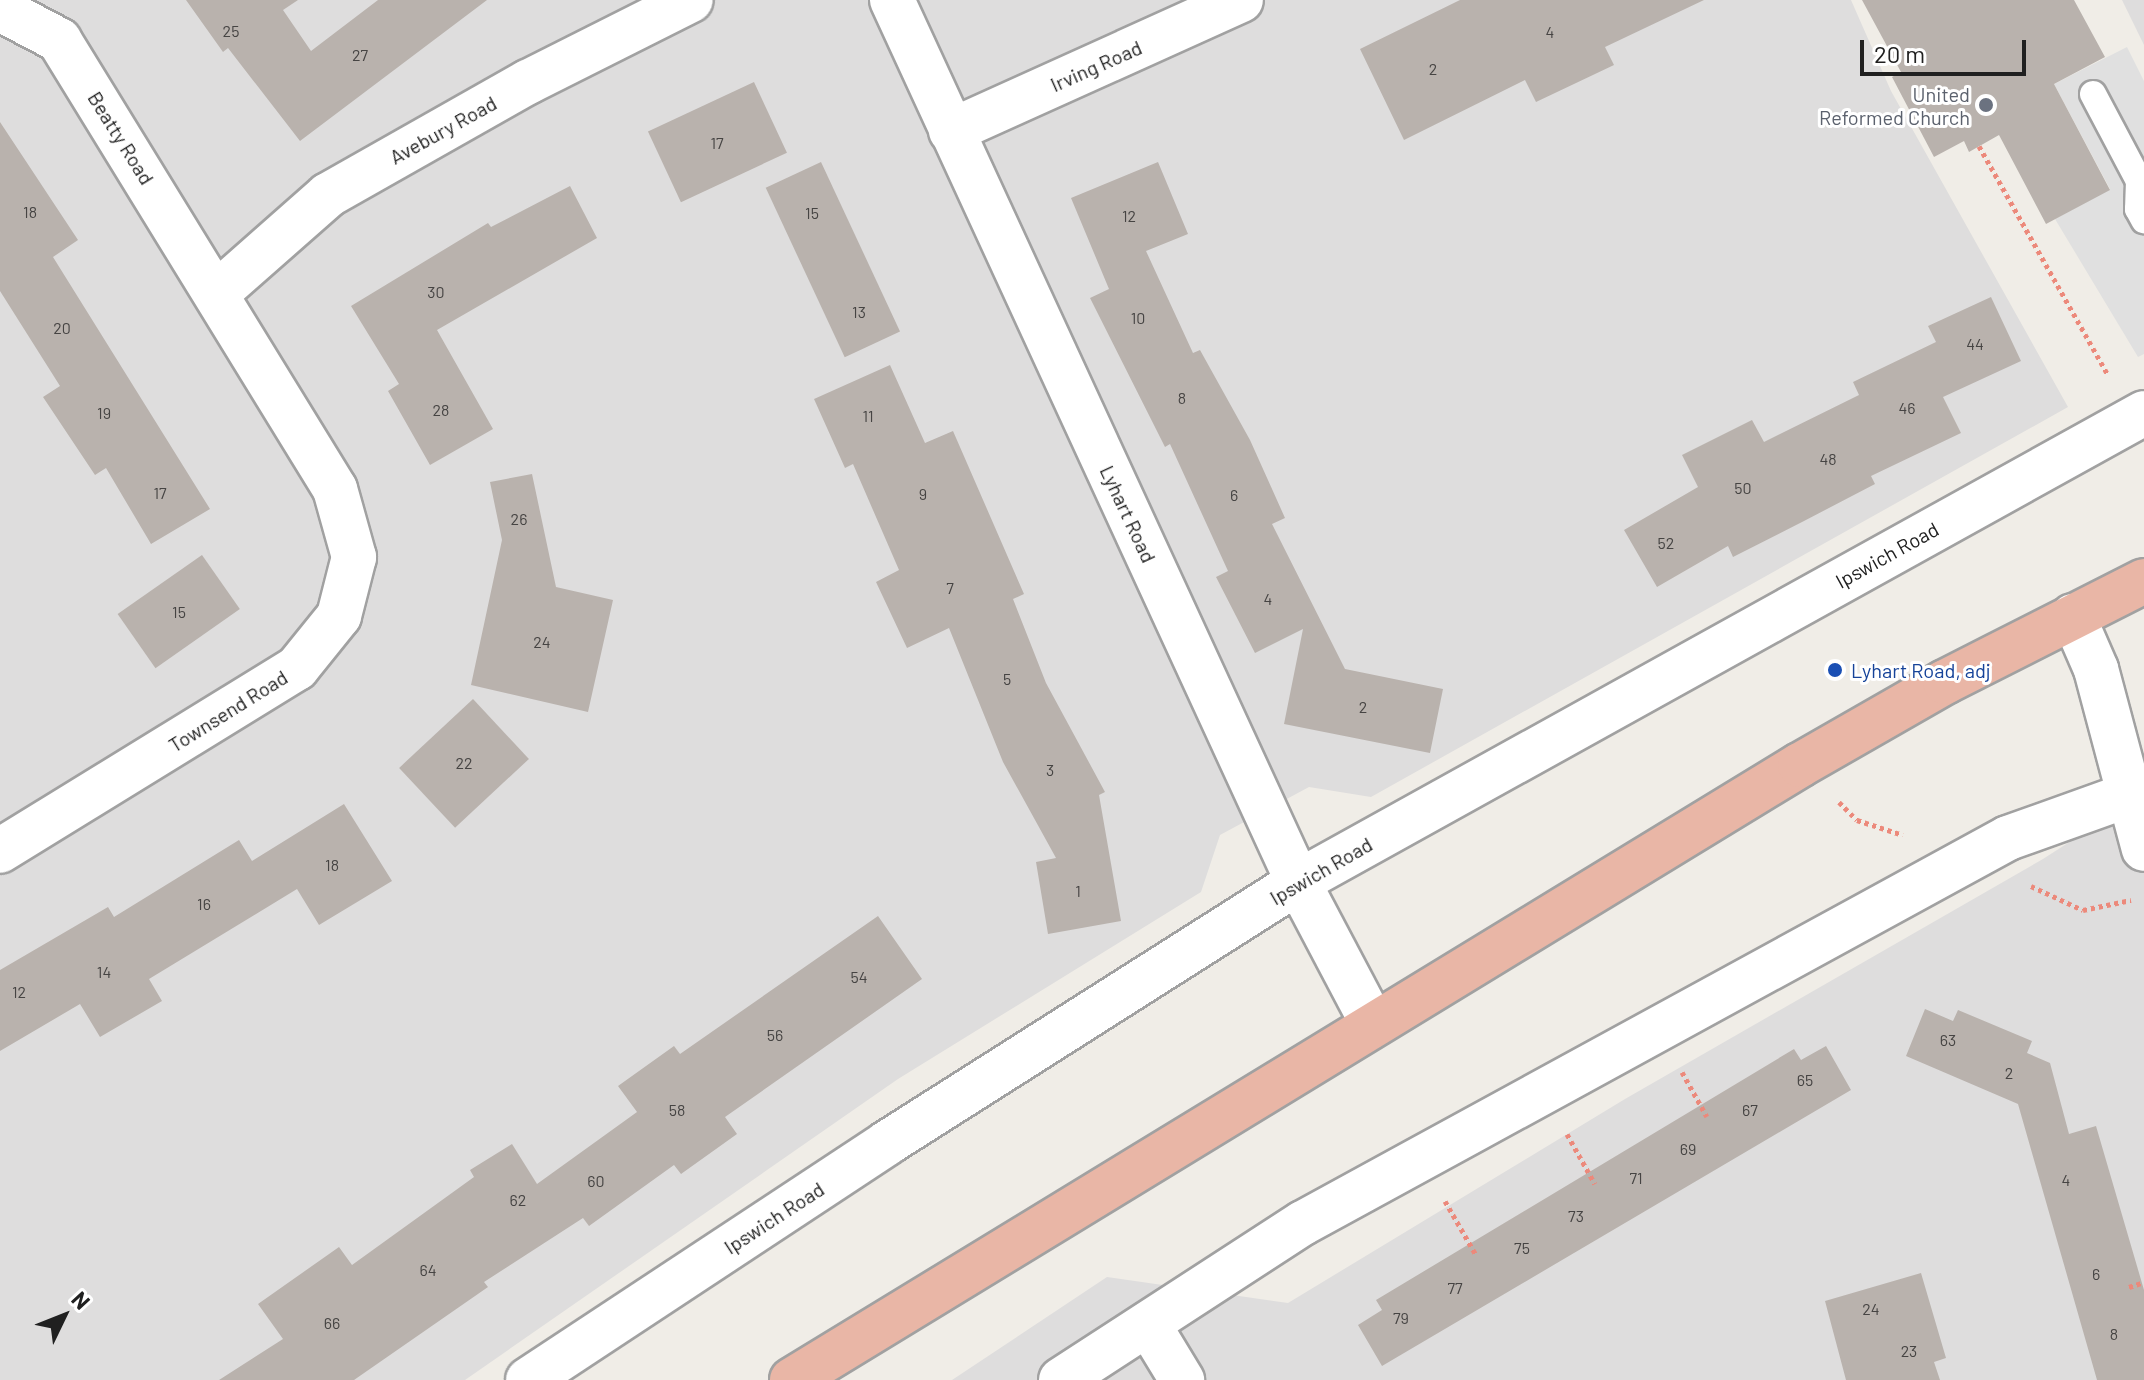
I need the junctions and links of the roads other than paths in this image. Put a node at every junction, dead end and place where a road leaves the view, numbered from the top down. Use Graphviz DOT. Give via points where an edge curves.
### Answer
graph roads {
  1 [pos="691,0"];
  2 [pos="892,0"];
  3 [pos="1241,0"];
  4 [pos="0,9"];
  5 [pos="2093,94"];
  6 [pos="951,131"];
  7 [pos="2144,220"];
  8 [pos="217,293"];
  9 [pos="2144,413"];
  10 [pos="2144,581"];
  11 [pos="2073,616"];
  12 [pos="2128,795"];
  13 [pos="2144,849"];
  14 [pos="0,851"];
  15 [pos="1298,882"];
  16 [pos="1373,1024"];
  17 [pos="1148,1324"];
  18 [pos="528,1380"];
  19 [pos="792,1380"];
  20 [pos="1061,1380"];
  21 [pos="1182,1380"];
  1 -- 8 [label="street, Avebury Road" via="528,82 328,195"];
  2 -- 6 [label="street, Lyhart Road"];
  3 -- 6 [label="street, Irving Road"];
  4 -- 8 [label="street, Beatty Road" via="59,40"];
  5 -- 7 [label="lane" via="2139,181 2138,209"];
  6 -- 15 [label="street, Lyhart Road"];
  8 -- 14 [label="street, Townsend Road" via="335,489 354,557 339,616 297,668"];
  9 -- 15 [label="street, Ipswich Road"];
  10 -- 11 [label="highway"];
  11 -- 12 [label="street" via="2096,669"];
  11 -- 16 [label="highway" via="1800,765"];
  12 -- 13 [label="street"];
  12 -- 17 [label="street" via="2008,838 1303,1223"];
  15 -- 16 [label="street, Lyhart Road"];
  15 -- 18 [label="street, Ipswich Road" via="887,1143"];
  16 -- 19 [label="highway"];
  17 -- 20 [label="street"];
  17 -- 21 [label="street"];
}
